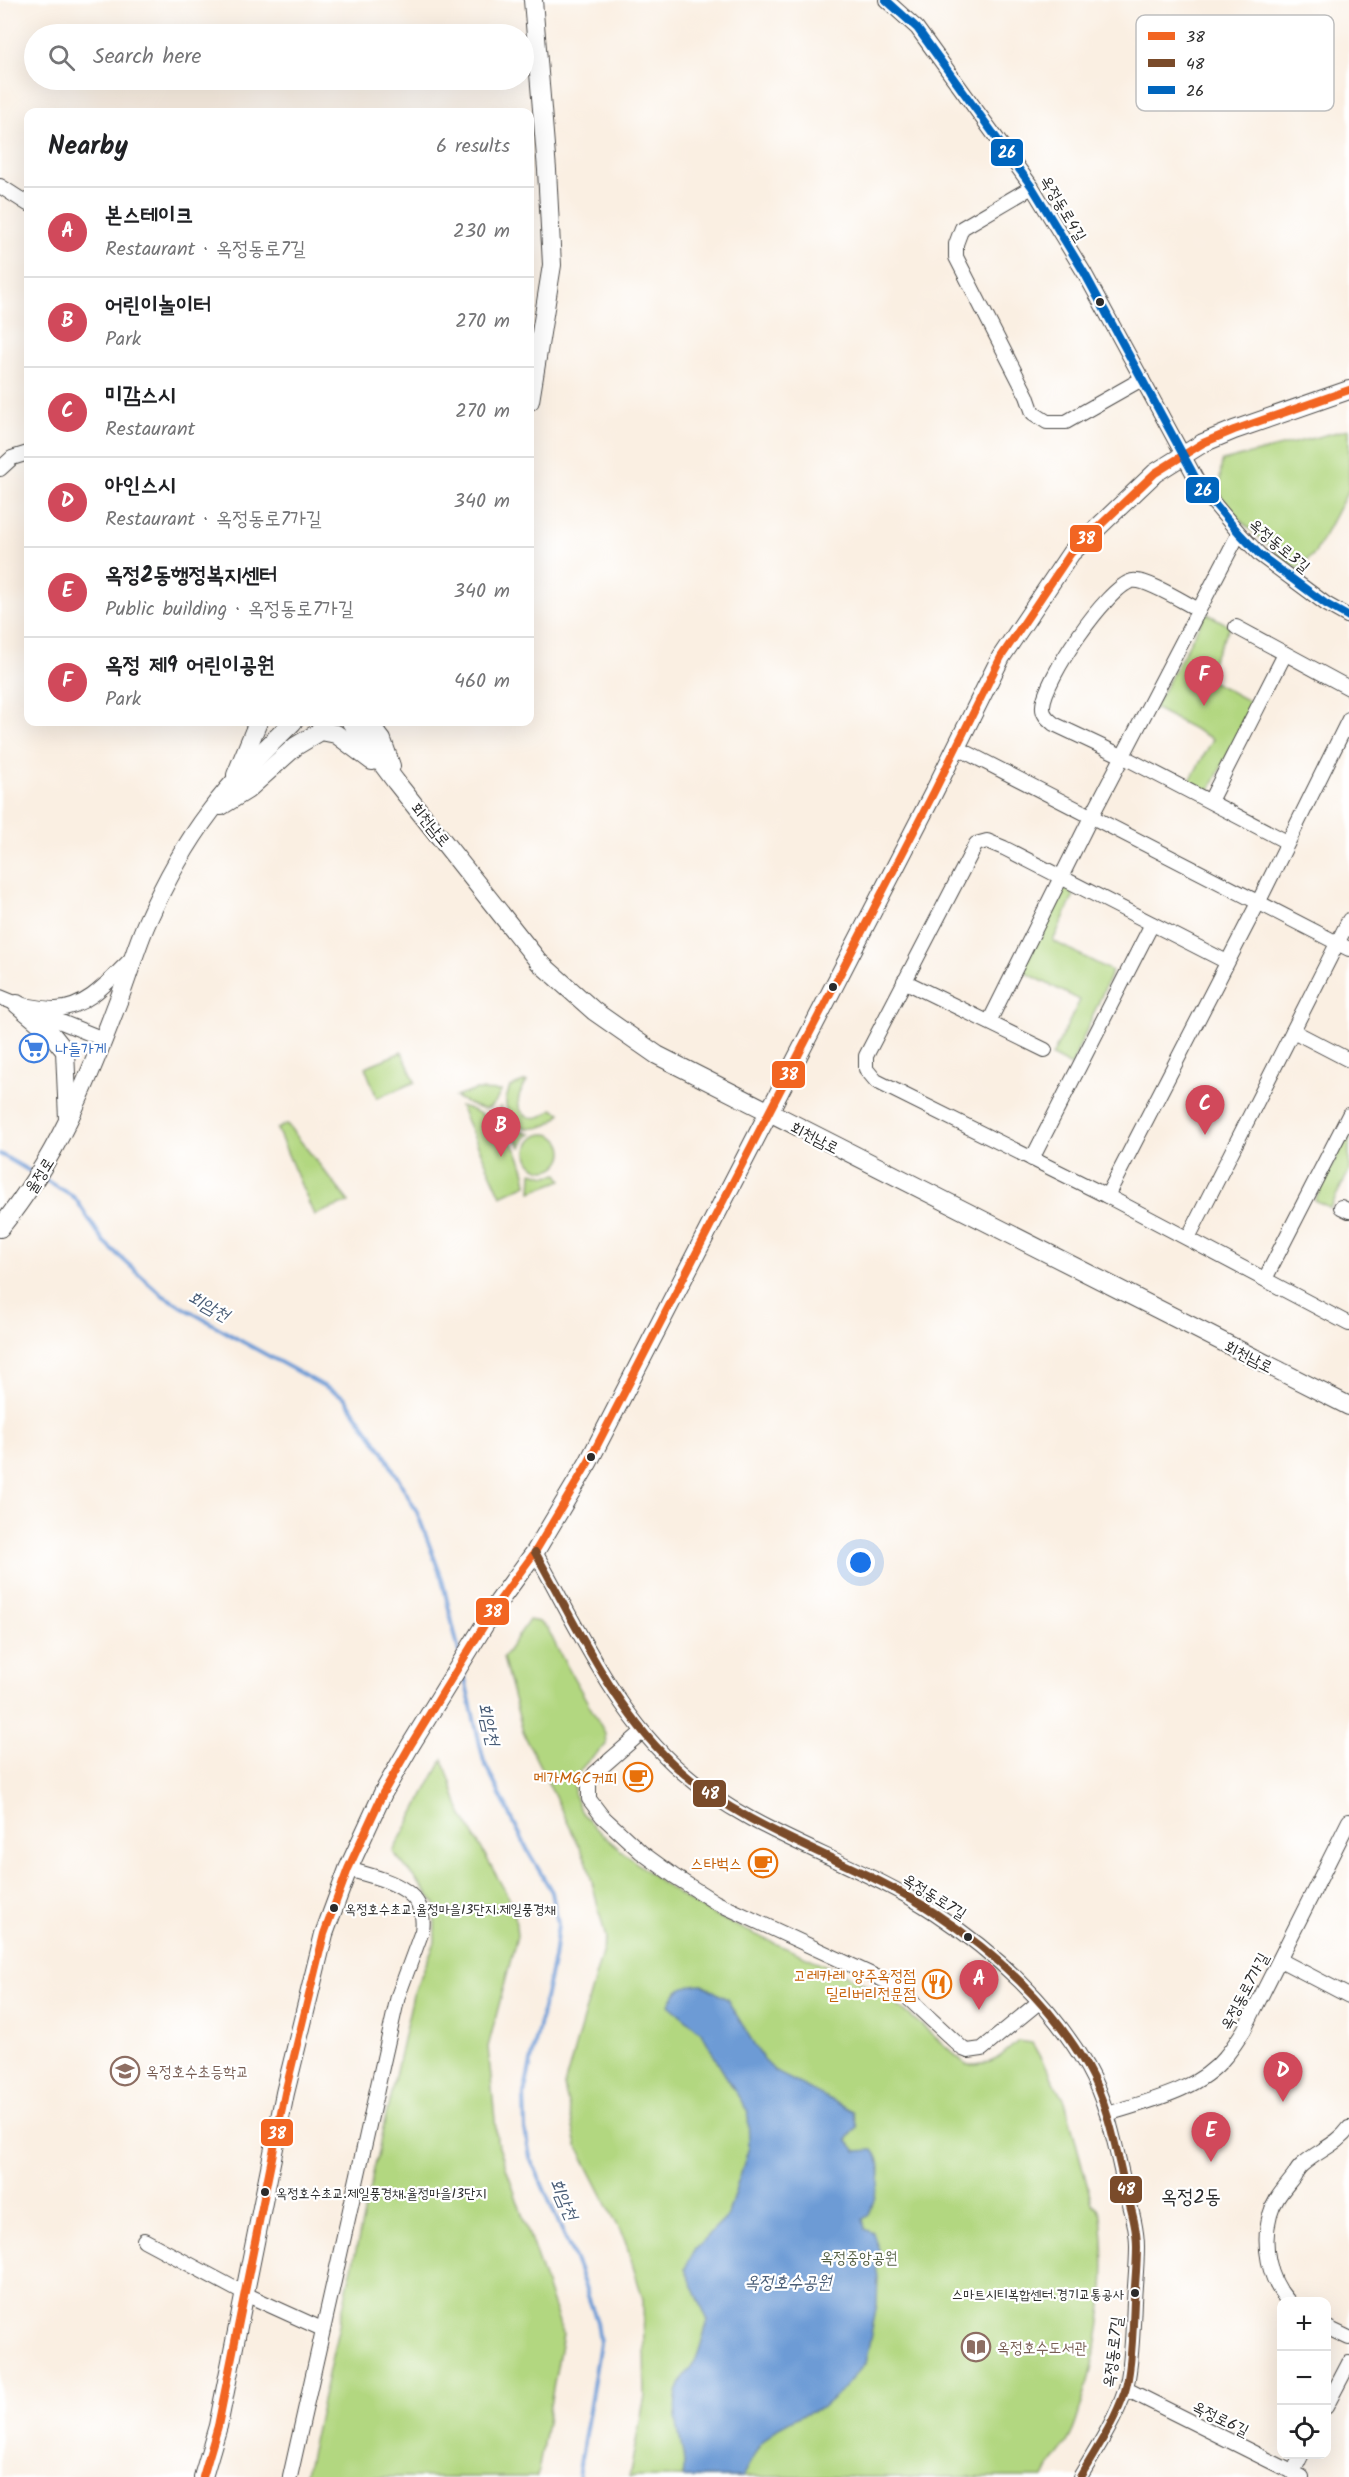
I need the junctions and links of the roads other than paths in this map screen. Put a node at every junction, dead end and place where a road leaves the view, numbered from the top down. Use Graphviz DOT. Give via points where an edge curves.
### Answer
graph roads {
  1 [pos="533,0"];
  2 [pos="886,0"];
  3 [pos="0,186"];
  4 [pos="1032,187"];
  5 [pos="24,201"];
  6 [pos="534,376"];
  7 [pos="1142,379"];
  8 [pos="1349,390"];
  9 [pos="24,454"];
  10 [pos="1182,456"];
  11 [pos="3,462"];
  12 [pos="1239,533"];
  13 [pos="1199,610"];
  14 [pos="1349,617"];
  15 [pos="1236,627"];
  16 [pos="1285,654"];
  17 [pos="1349,688"];
  18 [pos="1349,718"];
  19 [pos="256,726"];
  20 [pos="289,726"];
  21 [pos="354,726"];
  22 [pos="371,726"];
  23 [pos="956,747"];
  24 [pos="1122,756"];
  25 [pos="234,782"];
  26 [pos="396,782"];
  27 [pos="1210,801"];
  28 [pos="209,813"];
  29 [pos="1091,817"];
  30 [pos="1287,842"];
  31 [pos="1061,877"];
  32 [pos="1258,903"];
  33 [pos="1349,920"];
  34 [pos="1152,924"];
  35 [pos="1343,947"];
  36 [pos="135,956"];
  37 [pos="1227,962"];
  38 [pos="904,981"];
  39 [pos="8,1001"];
  40 [pos="988,1022"];
  41 [pos="1293,1032"];
  42 [pos="103,1039"];
  43 [pos="1045,1050"];
  44 [pos="1349,1060"];
  45 [pos="768,1113"];
  46 [pos="1349,1115"];
  47 [pos="68,1122"];
  48 [pos="1032,1159"];
  49 [pos="1107,1196"];
  50 [pos="0,1228"];
  51 [pos="1188,1238"];
  52 [pos="1265,1279"];
  53 [pos="1349,1324"];
  54 [pos="1349,1406"];
  55 [pos="535,1552"];
  56 [pos="642,1732"];
  57 [pos="1349,1821"];
  58 [pos="348,1869"];
  59 [pos="1280,1960"];
  60 [pos="1349,1996"];
  61 [pos="1039,2002"];
  62 [pos="1108,2114"];
  63 [pos="1349,2128"];
  64 [pos="144,2240"];
  65 [pos="245,2294"];
  66 [pos="1286,2297"];
  67 [pos="322,2329"];
  68 [pos="1331,2329"];
  69 [pos="1349,2338"];
  70 [pos="1349,2363"];
  71 [pos="1126,2389"];
  72 [pos="1327,2405"];
  73 [pos="1301,2459"];
  74 [pos="1298,2475"];
  75 [pos="203,2477"];
  76 [pos="290,2477"];
  77 [pos="1080,2477"];
  1 -- 6 [label="main road" via="552,265"];
  2 -- 4 [label="street, 옥정동로4길" via="917,28"];
  3 -- 5 [label="street"];
  4 -- 7 [label="street, 옥정동로4길"];
  4 -- 7 [label="street" via="962,228 956,258 1033,413 1047,422 1066,422"];
  7 -- 10 [label="street, 옥정동로4길"];
  8 -- 10 [label="main road" via="1234,430"];
  9 -- 11 [label="street"];
  10 -- 12 [label="street, 옥정동로3길" via="1201,488"];
  10 -- 23 [label="main road" via="1155,472 1071,553 1000,657"];
  12 -- 13 [label="street"];
  12 -- 14 [label="street, 옥정동로3길" via="1260,555"];
  13 -- 24 [label="street"];
  13 -- 24 [label="street" via="1145,583 1134,581 1120,586 1094,614 1049,682 1042,707 1046,717 1072,734"];
  15 -- 16 [label="street"];
  16 -- 17 [label="street"];
  16 -- 27 [label="street"];
  18 -- 30 [label="street"];
  19 -- 25 [label="main road"];
  20 -- 25 [label="main road"];
  21 -- 26 [label="main road, 회천남로"];
  22 -- 26 [label="main road" via="382,740"];
  23 -- 29 [label="street"];
  23 -- 45 [label="main road"];
  24 -- 27 [label="street"];
  24 -- 29 [label="street"];
  25 -- 28 [label="main road, 율정로"];
  26 -- 28 [label="main road" via="357,748 336,734 321,731 296,746 247,790"];
  26 -- 45 [label="main road, 회천남로" via="539,962 594,1011 657,1055"];
  27 -- 30 [label="street"];
  28 -- 36 [label="main road, 율정로" via="160,895"];
  29 -- 31 [label="street"];
  29 -- 32 [label="street"];
  30 -- 32 [label="street"];
  31 -- 34 [label="street"];
  31 -- 38 [label="street" via="996,844 976,844"];
  31 -- 40 [label="street"];
  32 -- 35 [label="street"];
  32 -- 37 [label="street"];
  33 -- 35 [label="street"];
  34 -- 37 [label="street"];
  34 -- 48 [label="street"];
  35 -- 41 [label="street"];
  36 -- 39 [label="street" via="99,990 77,1004 54,1009"];
  36 -- 42 [label="main road, 율정로"];
  37 -- 49 [label="street"];
  38 -- 40 [label="street"];
  38 -- 48 [label="street" via="866,1056 866,1069 876,1081"];
  39 -- 42 [label="street"];
  39 -- 47 [label="main road" via="49,1031 65,1051"];
  40 -- 43 [label="street"];
  41 -- 44 [label="street"];
  41 -- 51 [label="street"];
  42 -- 47 [label="main road, 율정로"];
  45 -- 54 [label="main road, 회천남로"];
  45 -- 55 [label="main road" via="588,1463"];
  46 -- 52 [label="street"];
  47 -- 50 [label="main road, 율정로" via="25,1198"];
  48 -- 49 [label="street"];
  49 -- 51 [label="street"];
  51 -- 52 [label="street"];
  52 -- 53 [label="street"];
  55 -- 56 [label="street, 옥정동로7길" via="610,1685"];
  55 -- 58 [label="main road" via="499,1601 410,1746"];
  56 -- 61 [label="street, 옥정동로7길" via="684,1775 715,1797 934,1912 1000,1963"];
  56 -- 61 [label="street" via="595,1773 590,1782 590,1799 641,1852 674,1876 715,1902 889,1982 968,2051 982,2049"];
  57 -- 59 [label="street, 옥정동로7가길"];
  58 -- 65 [label="main road" via="324,1934 285,2093"];
  58 -- 67 [label="street" via="410,1894 424,1920 398,1996"];
  59 -- 60 [label="street"];
  59 -- 62 [label="street, 옥정동로7가길" via="1244,2030 1224,2059 1201,2079 1178,2090"];
  61 -- 62 [label="street, 옥정동로7길" via="1088,2068"];
  62 -- 71 [label="street, 옥정동로7길" via="1137,2244"];
  63 -- 66 [label="street" via="1340,2139 1302,2165 1281,2190 1270,2215 1269,2264"];
  64 -- 65 [label="street"];
  65 -- 67 [label="street"];
  65 -- 75 [label="main road" via="218,2426"];
  67 -- 76 [label="street"];
  68 -- 69 [label="street"];
  70 -- 72 [label="street"];
  71 -- 74 [label="street, 옥정로6길"];
  71 -- 77 [label="street, 옥정동로7길"];
  73 -- 74 [label="street"];
}
